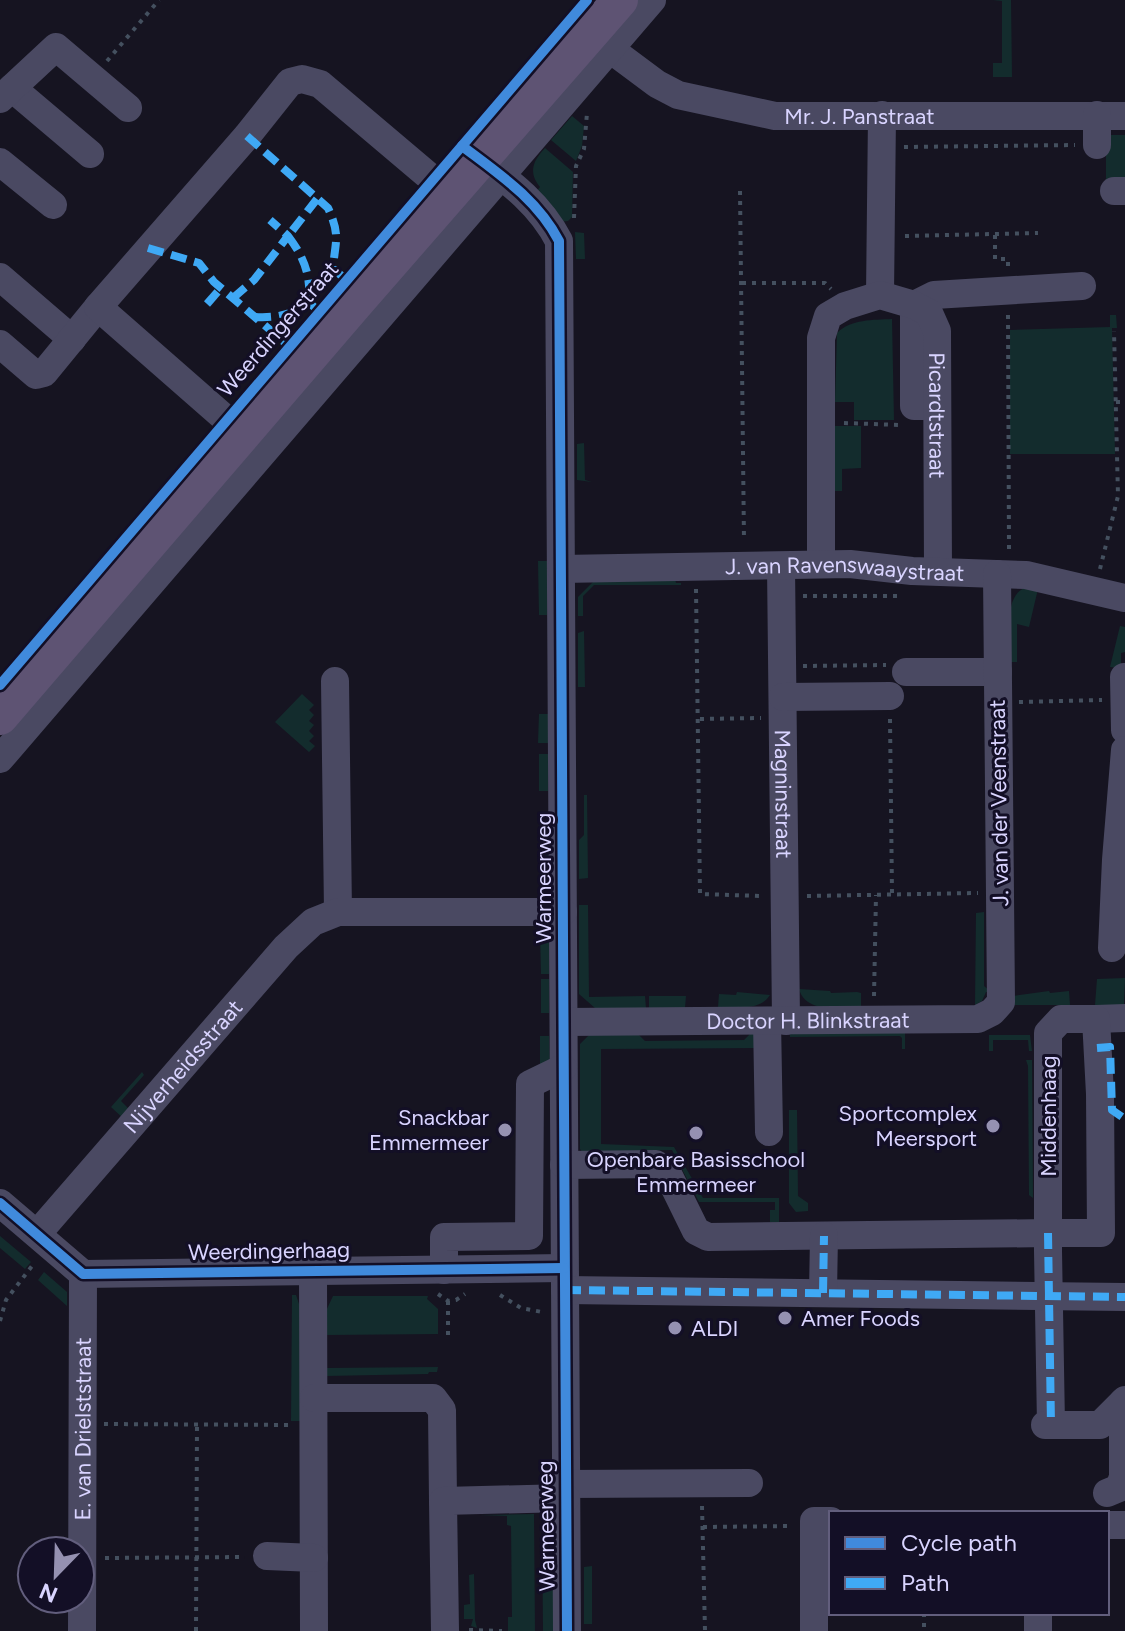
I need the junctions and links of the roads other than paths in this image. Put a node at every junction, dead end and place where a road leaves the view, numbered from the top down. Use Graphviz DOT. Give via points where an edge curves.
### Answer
graph roads {
  1 [pos="652,0"];
  2 [pos="615,3"];
  3 [pos="610,49"];
  4 [pos="6,93"];
  5 [pos="128,108"];
  6 [pos="882,115"];
  7 [pos="1097,115"];
  8 [pos="1125,116"];
  9 [pos="1097,145"];
  10 [pos="90,154"];
  11 [pos="0,162"];
  12 [pos="490,167"];
  13 [pos="450,194"];
  14 [pos="53,205"];
  15 [pos="0,277"];
  16 [pos="1082,286"];
  17 [pos="880,295"];
  18 [pos="914,305"];
  19 [pos="98,307"];
  20 [pos="72,339"];
  21 [pos="0,344"];
  22 [pos="243,434"];
  23 [pos="821,564"];
  24 [pos="781,566"];
  25 [pos="561,569"];
  26 [pos="938,571"];
  27 [pos="1003,574"];
  28 [pos="1125,598"];
  29 [pos="906,672"];
  30 [pos="998,672"];
  31 [pos="1124,677"];
  32 [pos="335,681"];
  33 [pos="890,696"];
  34 [pos="1125,699"];
  35 [pos="783,707"];
  36 [pos="0,717"];
  37 [pos="1125,730"];
  38 [pos="1125,750"];
  39 [pos="0,759"];
  40 [pos="338,912"];
  41 [pos="563,912"];
  42 [pos="1112,948"];
  43 [pos="1125,1018"];
  44 [pos="978,1019"];
  45 [pos="1096,1019"];
  46 [pos="776,1021"];
  47 [pos="564,1022"];
  48 [pos="1097,1048"];
  49 [pos="563,1068"];
  50 [pos="1125,1119"];
  51 [pos="769,1132"];
  52 [pos="564,1165"];
  53 [pos="0,1203"];
  54 [pos="1048,1233"];
  55 [pos="824,1236"];
  56 [pos="43,1254"];
  57 [pos="313,1271"];
  58 [pos="83,1274"];
  59 [pos="564,1279"];
  60 [pos="439,1283"];
  61 [pos="823,1293"];
  62 [pos="1050,1296"];
  63 [pos="1125,1297"];
  64 [pos="1124,1401"];
  65 [pos="314,1411"];
  66 [pos="749,1483"];
  67 [pos="566,1491"];
  68 [pos="1107,1493"];
  69 [pos="443,1501"];
  70 [pos="823,1524"];
  71 [pos="82,1535"];
  72 [pos="267,1556"];
  73 [pos="314,1558"];
  74 [pos="444,1630"];
  75 [pos="314,1631"];
  76 [pos="567,1631"];
  77 [pos="814,1631"];
  1 -- 3 [label="street, Weerdingerstraat"];
  2 -- 12 [label="main road, Weerdingerstraat"];
  3 -- 6 [label="street, Mr. J. Panstraat" via="678,95 775,116"];
  3 -- 12 [label="street, Weerdingerstraat"];
  4 -- 5 [label="street" via="56,47"];
  4 -- 10 [label="street"];
  6 -- 7 [label="street, Mr. J. Panstraat"];
  6 -- 17 [label="street"];
  7 -- 8 [label="street, Mr. J. Panstraat"];
  7 -- 9 [label="street"];
  11 -- 14 [label="street"];
  12 -- 13 [label="main road, Weerdingerstraat"];
  12 -- 25 [label="street, Warmeerweg" via="541,212 559,241"];
  12 -- 39 [label="street, Weerdingerstraat"];
  13 -- 19 [label="street" via="320,84 290,82"];
  13 -- 22 [label="main road, Weerdingerstraat"];
  15 -- 20 [label="street"];
  16 -- 18 [label="street" via="934,295"];
  17 -- 18 [label="street"];
  17 -- 23 [label="street" via="828,316 821,338"];
  18 -- 26 [label="street, Picardtstraat" via="929,313 937,331"];
  19 -- 20 [label="street"];
  19 -- 22 [label="street"];
  20 -- 21 [label="street" via="44,373 36,375"];
  22 -- 36 [label="main road, Weerdingerstraat"];
  23 -- 24 [label="street, J. van Ravenswaaystraat"];
  23 -- 26 [label="street, J. van Ravenswaaystraat"];
  24 -- 25 [label="street, J. van Ravenswaaystraat"];
  24 -- 35 [label="street, Magninstraat"];
  25 -- 41 [label="street, Warmeerweg"];
  26 -- 27 [label="street, J. van Ravenswaaystraat"];
  27 -- 28 [label="street, J. van Ravenswaaystraat"];
  27 -- 30 [label="street, J. van der Veenstraat"];
  29 -- 30 [label="street"];
  30 -- 44 [label="street, J. van der Veenstraat" via="1001,1002"];
  31 -- 34 [label="street"];
  32 -- 40 [label="street"];
  33 -- 35 [label="street"];
  34 -- 37 [label="street"];
  35 -- 46 [label="street, Magninstraat" via="784,896"];
  38 -- 42 [label="street"];
  40 -- 41 [label="street, Nijverheidsstraat"];
  40 -- 56 [label="street, Nijverheidsstraat" via="313,922 286,947"];
  41 -- 47 [label="street, Warmeerweg"];
  43 -- 45 [label="street, Middenhaag"];
  44 -- 46 [label="street, Doctor H. Blinkstraat"];
  45 -- 48 [label="street"];
  45 -- 54 [label="street, Middenhaag" via="1061,1019 1048,1033"];
  46 -- 47 [label="street, Doctor H. Blinkstraat"];
  46 -- 51 [label="street, Magninstraat"];
  47 -- 49 [label="street, Warmeerweg"];
  48 -- 50 [label="street" via="1110,1047 1112,1110"];
  48 -- 54 [label="street" via="1101,1233"];
  49 -- 52 [label="street, Warmeerweg"];
  49 -- 60 [label="street" via="530,1084 529,1236 444,1237"];
  52 -- 55 [label="street" via="656,1164 667,1172 696,1231 708,1237"];
  52 -- 59 [label="street, Warmeerweg"];
  53 -- 56 [label="street"];
  54 -- 55 [label="street"];
  54 -- 62 [label="street, Middenhaag"];
  55 -- 61 [label="street"];
  56 -- 58 [label="street"];
  57 -- 58 [label="street, Weerdingerhaag"];
  57 -- 60 [label="street, Weerdingerhaag"];
  57 -- 65 [label="street"];
  58 -- 71 [label="street, E. van Drielststraat"];
  59 -- 60 [label="street, Weerdingerhaag"];
  59 -- 61 [label="street"];
  59 -- 67 [label="street, Warmeerweg"];
  61 -- 62 [label="street"];
  62 -- 63 [label="street"];
  62 -- 64 [label="street, Middenhaag" via="1048,1425 1100,1425"];
  64 -- 68 [label="street" via="1123,1477 1119,1488"];
  65 -- 69 [label="street" via="433,1398 442,1410"];
  65 -- 73 [label="street"];
  66 -- 67 [label="street"];
  67 -- 69 [label="street, Warmeerweg"];
  67 -- 76 [label="street, Warmeerweg"];
  69 -- 74 [label="street"];
  70 -- 77 [label="street"];
  72 -- 73 [label="street"];
  73 -- 75 [label="street"];
}
